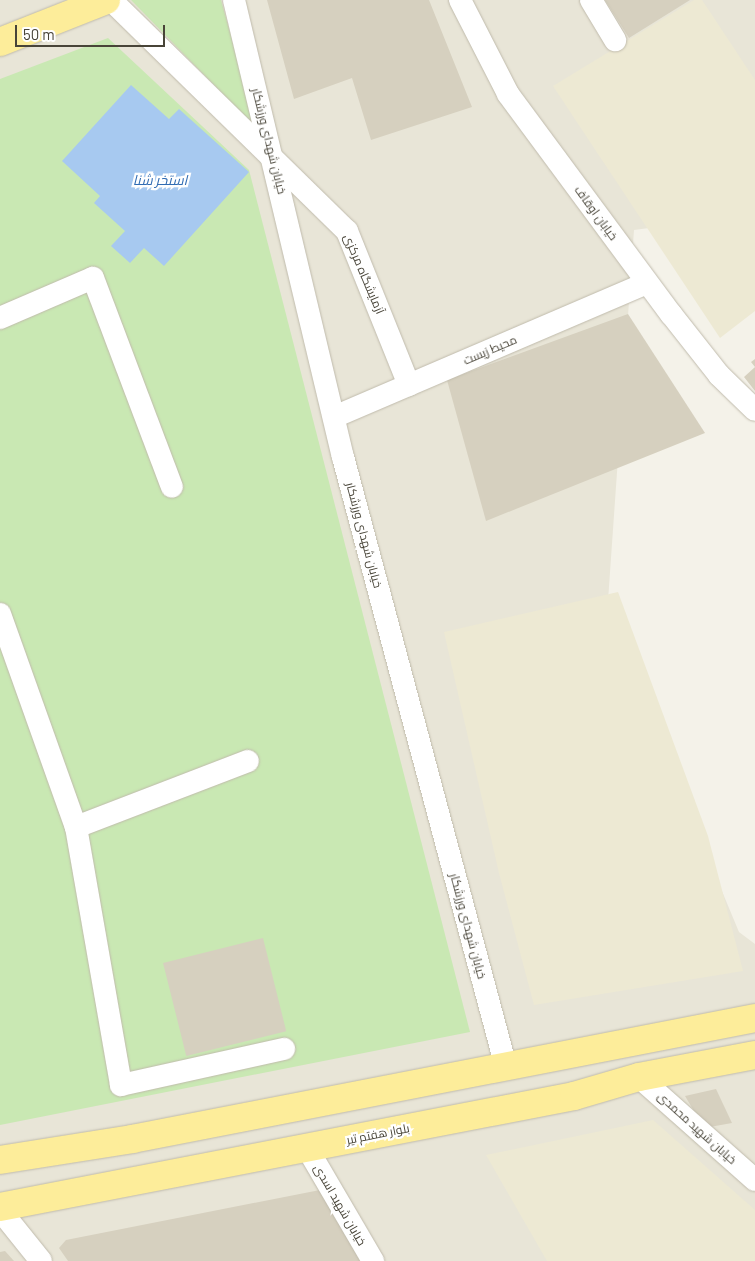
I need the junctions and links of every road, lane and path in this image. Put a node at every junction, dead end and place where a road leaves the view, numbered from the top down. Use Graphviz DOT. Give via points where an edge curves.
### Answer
graph roads {
  1 [pos="106,0"];
  2 [pos="111,0"];
  3 [pos="234,0"];
  4 [pos="460,0"];
  5 [pos="591,0"];
  6 [pos="615,40"];
  7 [pos="0,42"];
  8 [pos="274,157"];
  9 [pos="647,283"];
  10 [pos="0,318"];
  11 [pos="409,385"];
  12 [pos="755,410"];
  13 [pos="334,416"];
  14 [pos="172,487"];
  15 [pos="0,614"];
  16 [pos="248,761"];
  17 [pos="76,827"];
  18 [pos="755,1018"];
  19 [pos="284,1049"];
  20 [pos="755,1055"];
  21 [pos="506,1067"];
  22 [pos="639,1077"];
  23 [pos="307,1148"];
  24 [pos="0,1160"];
  25 [pos="755,1180"];
  26 [pos="0,1209"];
  27 [pos="41,1261"];
  28 [pos="373,1261"];
  1 -- 7 [label="main road"];
  2 -- 8 [label="street, آزمایشگاه مرکزی"];
  3 -- 8 [label="street, خیابان شهدای ورزشکار"];
  4 -- 9 [label="street, خیابان اوقاف" via="508,94"];
  5 -- 6 [label="street"];
  8 -- 11 [label="street, آزمایشگاه مرکزی" via="347,231"];
  8 -- 13 [label="street, خیابان شهدای ورزشکار"];
  9 -- 11 [label="street, محیط زیست"];
  9 -- 12 [label="street, خیابان اوقاف" via="720,375"];
  10 -- 14 [label="street" via="92,278"];
  11 -- 13 [label="street, محیط زیست"];
  13 -- 21 [label="street, خیابان شهدای ورزشکار"];
  15 -- 17 [label="street"];
  16 -- 17 [label="street"];
  17 -- 19 [label="street" via="121,1085"];
  18 -- 21 [label="main road"];
  20 -- 22 [label="main road, بلوار هفتم تیر"];
  21 -- 24 [label="main road" via="132,1139"];
  22 -- 23 [label="main road, بلوار هفتم تیر" via="574,1096"];
  22 -- 25 [label="street, خیابان شهید محمدی"];
  23 -- 26 [label="main road, بلوار هفتم تیر"];
  23 -- 28 [label="street, خیابان شهید اسدی"];
  26 -- 27 [label="street"];
}
